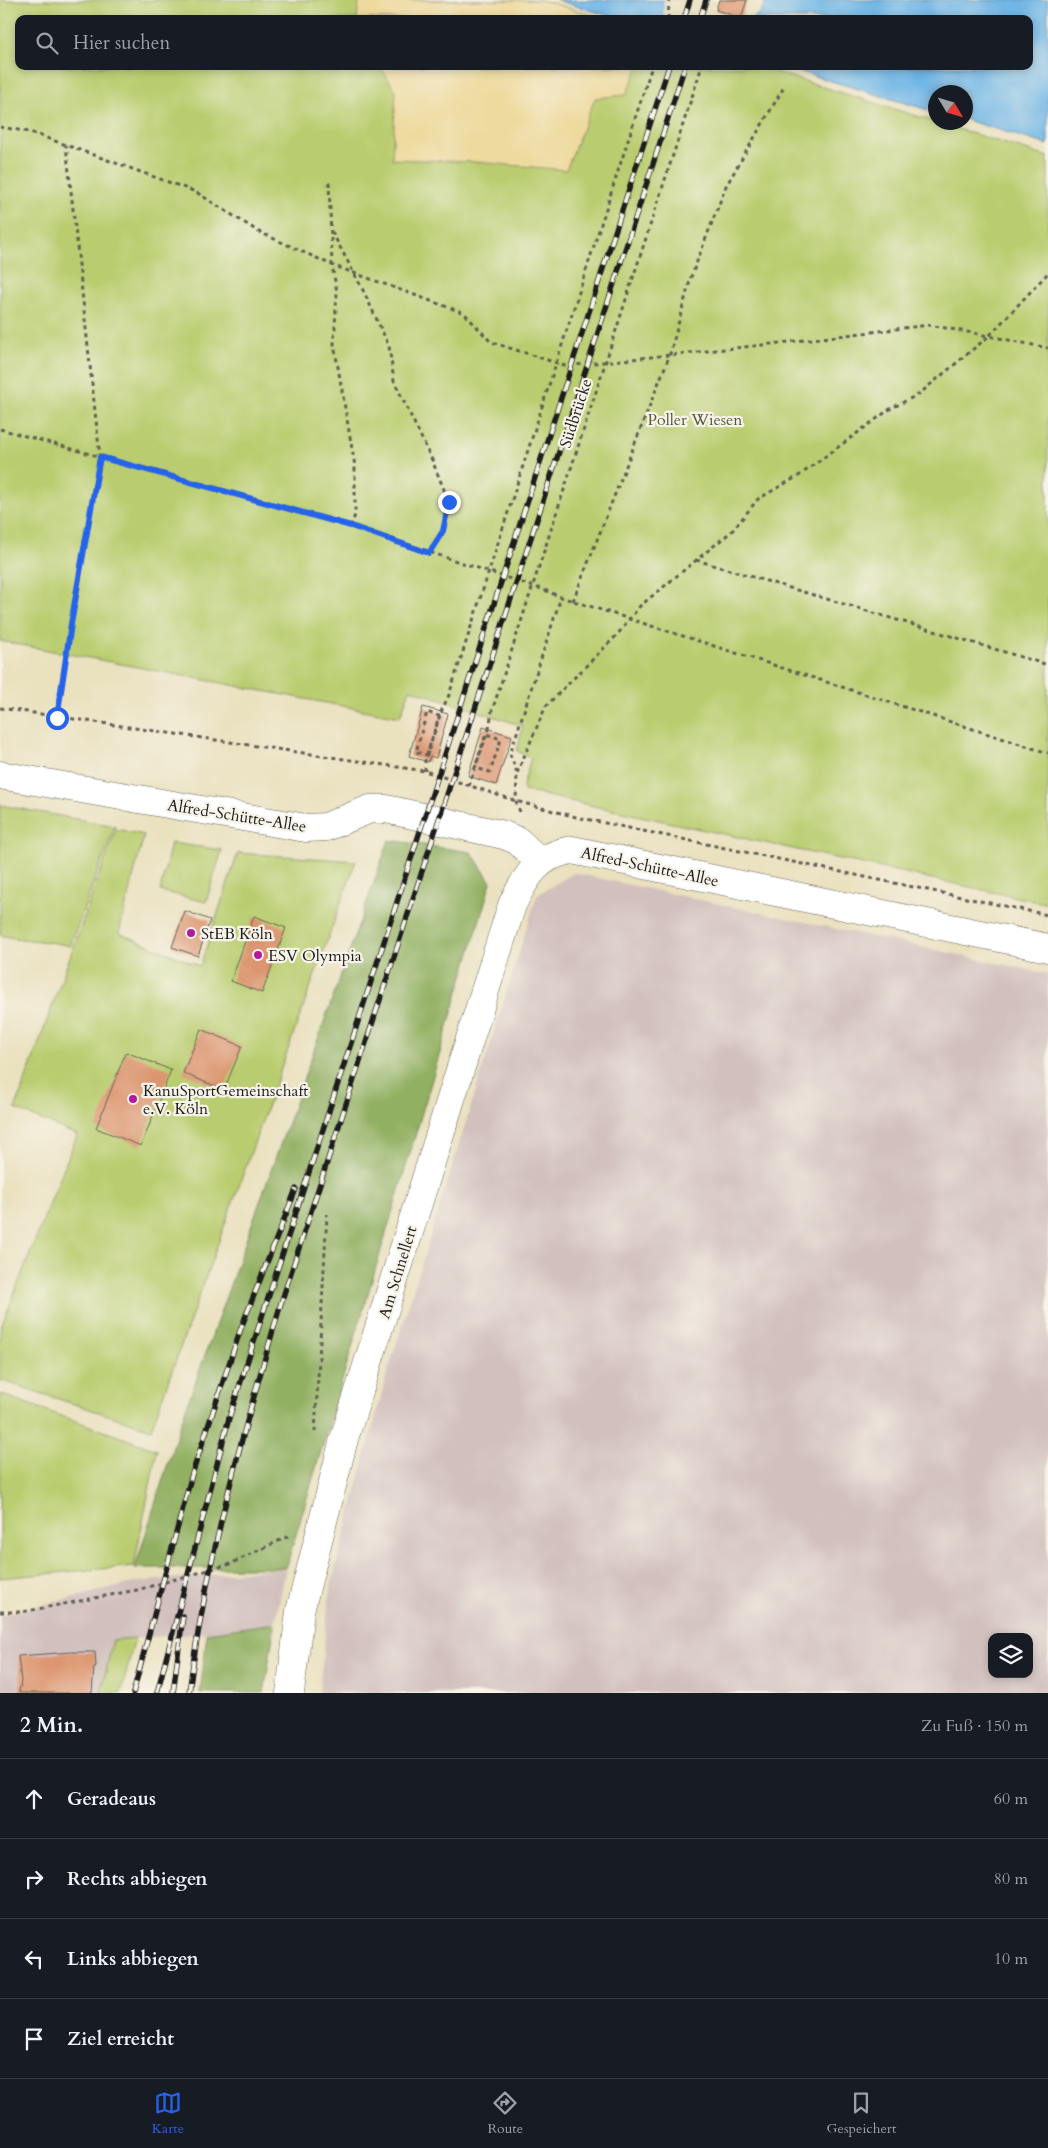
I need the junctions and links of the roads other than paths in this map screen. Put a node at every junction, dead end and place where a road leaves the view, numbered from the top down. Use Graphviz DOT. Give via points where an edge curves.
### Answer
graph roads {
  1 [pos="0,775"];
  2 [pos="540,862"];
  3 [pos="1048,948"];
  4 [pos="290,1693"];
  1 -- 2 [label="street, Alfred-Schütte-Allee" via="306,828 326,827 370,809 386,809 504,835 518,840"];
  2 -- 3 [label="street, Alfred-Schütte-Allee" via="557,852 572,850"];
  2 -- 4 [label="street, Am Schnellert" via="523,882 512,905 344,1439 300,1611"];
}
